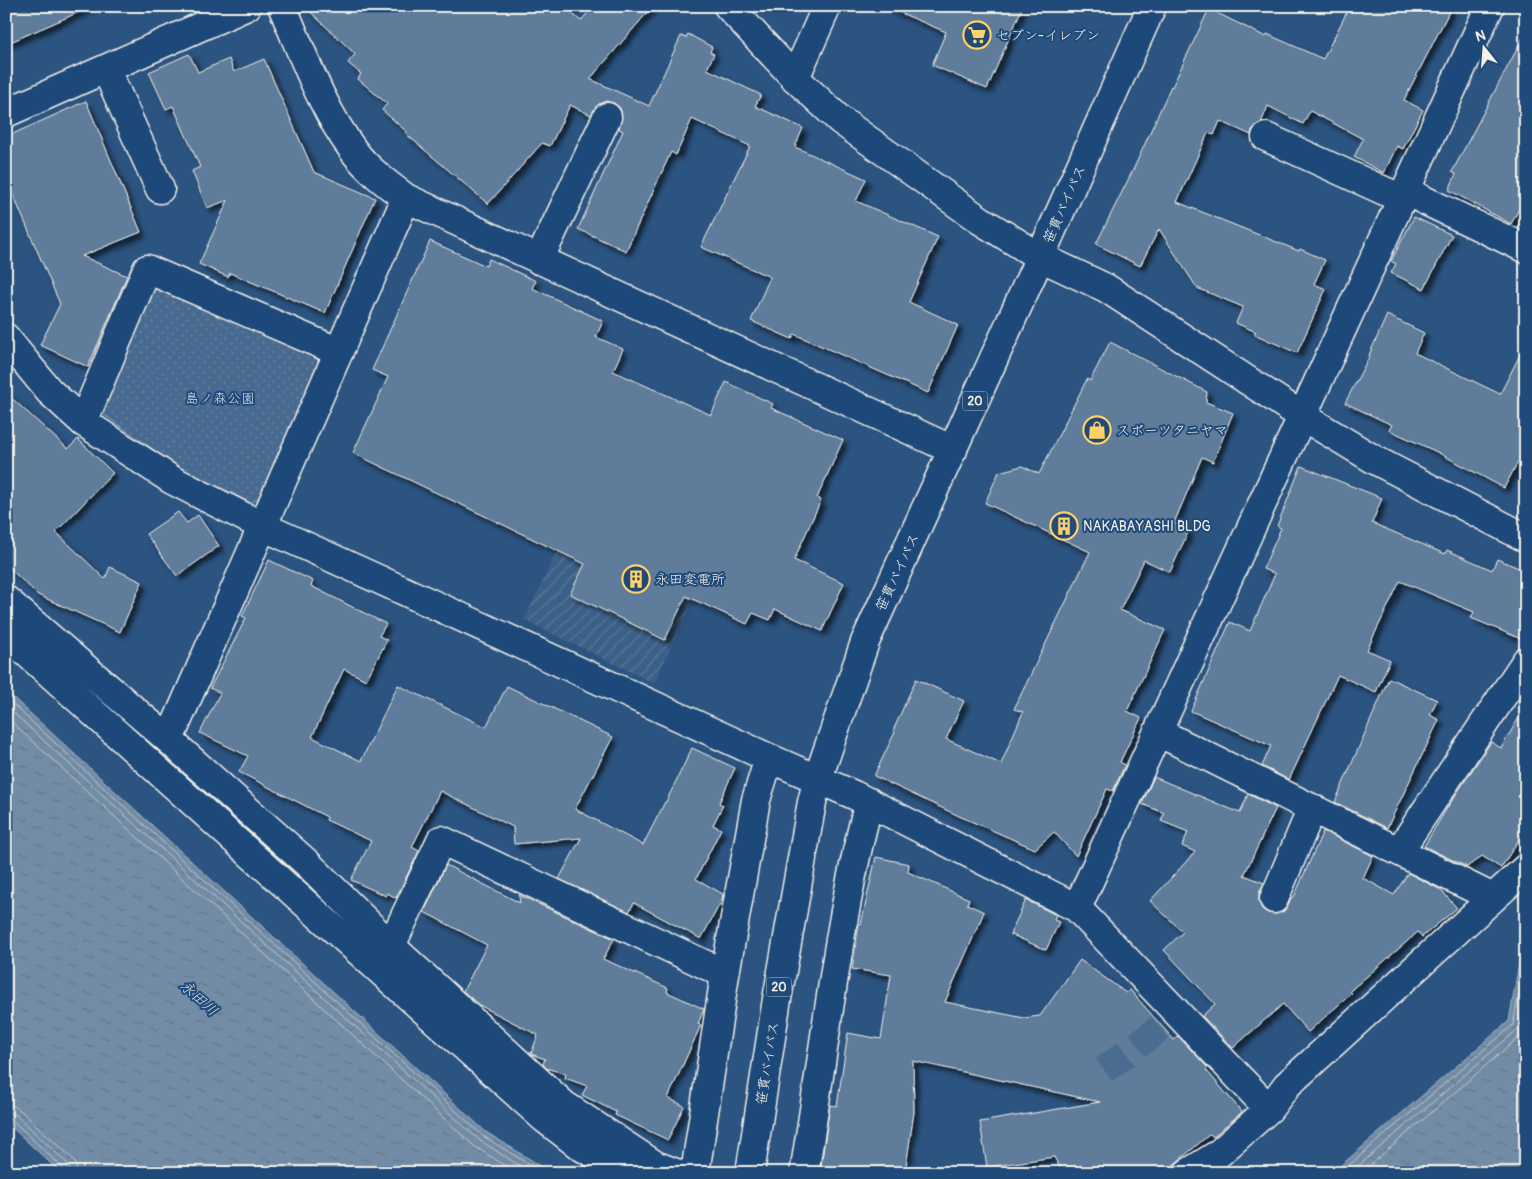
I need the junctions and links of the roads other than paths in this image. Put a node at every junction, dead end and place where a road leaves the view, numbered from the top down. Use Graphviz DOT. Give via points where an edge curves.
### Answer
graph roads {
  1 [pos="247,6"];
  2 [pos="282,6"];
  3 [pos="728,6"];
  4 [pos="828,6"];
  5 [pos="1152,6"];
  6 [pos="1490,6"];
  7 [pos="106,69"];
  8 [pos="795,78"];
  9 [pos="6,113"];
  10 [pos="607,117"];
  11 [pos="1266,138"];
  12 [pos="160,189"];
  13 [pos="1404,195"];
  14 [pos="406,198"];
  15 [pos="1526,249"];
  16 [pos="1040,257"];
  17 [pos="539,260"];
  18 [pos="6,338"];
  19 [pos="339,352"];
  20 [pos="1302,416"];
  21 [pos="83,422"];
  22 [pos="953,450"];
  23 [pos="262,526"];
  24 [pos="1526,538"];
  25 [pos="6,600"];
  26 [pos="6,634"];
  27 [pos="1526,661"];
  28 [pos="1158,732"];
  29 [pos="169,740"];
  30 [pos="769,758"];
  31 [pos="818,778"];
  32 [pos="870,802"];
  33 [pos="1312,808"];
  34 [pos="1399,852"];
  35 [pos="1526,868"];
  36 [pos="1493,898"];
  37 [pos="1274,899"];
  38 [pos="1077,908"];
  39 [pos="391,946"];
  40 [pos="725,974"];
  41 [pos="1269,1109"];
  42 [pos="630,1173"];
  43 [pos="676,1173"];
  44 [pos="695,1173"];
  45 [pos="750,1173"];
  46 [pos="804,1173"];
  47 [pos="1188,1173"];
  1 -- 7 [label="street"];
  2 -- 14 [label="street" via="320,92 353,150 377,176"];
  3 -- 8 [label="street"];
  4 -- 8 [label="street"];
  5 -- 16 [label="street, 笹貫バイパス / 20"];
  6 -- 13 [label="street"];
  7 -- 9 [label="street"];
  7 -- 12 [label="street"];
  8 -- 16 [label="street" via="840,120 980,220"];
  10 -- 17 [label="street"];
  11 -- 13 [label="street"];
  13 -- 15 [label="street"];
  13 -- 20 [label="street"];
  14 -- 17 [label="street"];
  14 -- 19 [label="street"];
  16 -- 20 [label="street" via="1106,288"];
  16 -- 22 [label="street, 笹貫バイパス / 20"];
  17 -- 22 [label="street"];
  18 -- 21 [label="street" via="49,391"];
  19 -- 21 [label="street" via="147,269"];
  19 -- 23 [label="street"];
  20 -- 24 [label="street" via="1375,460"];
  20 -- 28 [label="street"];
  21 -- 23 [label="street" via="172,480"];
  22 -- 31 [label="street, 笹貫バイパス / 20" via="865,642"];
  23 -- 29 [label="street"];
  23 -- 30 [label="street"];
  25 -- 29 [label="street"];
  26 -- 42 [label="street" via="545,1119 580,1146"];
  27 -- 34 [label="street"];
  28 -- 33 [label="street"];
  28 -- 38 [label="street"];
  29 -- 39 [label="street" via="308,864"];
  30 -- 31 [label="street"];
  30 -- 40 [label="street" via="756,800"];
  31 -- 32 [label="street"];
  31 -- 45 [label="street, 笹貫バイパス / 20" via="776,1004"];
  32 -- 38 [label="street"];
  32 -- 46 [label="street" via="836,965"];
  33 -- 34 [label="street"];
  33 -- 37 [label="street"];
  34 -- 36 [label="street"];
  35 -- 36 [label="street"];
  36 -- 41 [label="street" via="1287,1085"];
  38 -- 41 [label="street"];
  39 -- 40 [label="street" via="441,840"];
  39 -- 43 [label="street" via="564,1105 655,1165"];
  40 -- 44 [label="street"];
  41 -- 47 [label="street" via="1217,1155"];
}
